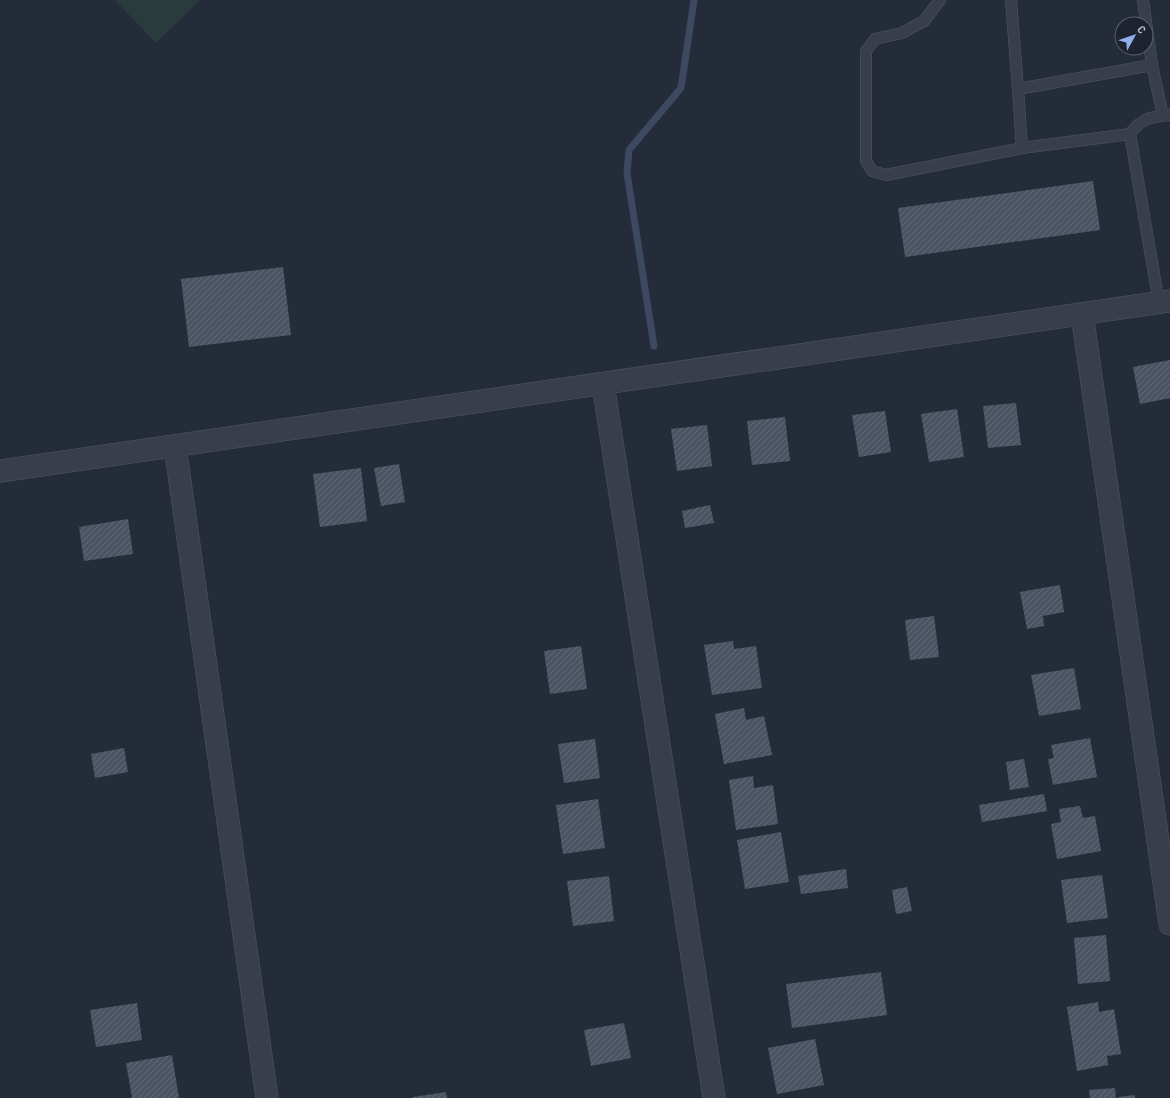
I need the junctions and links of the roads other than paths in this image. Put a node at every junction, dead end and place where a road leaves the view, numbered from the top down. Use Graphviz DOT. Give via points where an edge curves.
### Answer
graph roads {
  1 [pos="940,0"];
  2 [pos="1011,0"];
  3 [pos="1143,0"];
  4 [pos="1152,65"];
  5 [pos="1018,88"];
  6 [pos="1166,115"];
  7 [pos="1130,134"];
  8 [pos="1022,148"];
  9 [pos="1165,302"];
  10 [pos="1082,314"];
  11 [pos="603,384"];
  12 [pos="175,446"];
  13 [pos="0,471"];
  14 [pos="1170,924"];
  15 [pos="267,1098"];
  16 [pos="714,1098"];
  1 -- 8 [label="lane" via="924,21 902,33 875,39 866,52 866,161 872,171 886,175"];
  2 -- 5 [label="lane"];
  3 -- 4 [label="lane"];
  4 -- 5 [label="lane"];
  4 -- 6 [label="lane"];
  5 -- 8 [label="lane"];
  6 -- 7 [label="lane" via="1144,119"];
  7 -- 8 [label="lane"];
  7 -- 9 [label="lane"];
  9 -- 10 [label="street"];
  10 -- 11 [label="street"];
  10 -- 14 [label="street"];
  11 -- 12 [label="street"];
  11 -- 16 [label="street"];
  12 -- 13 [label="street"];
  12 -- 15 [label="street"];
}
